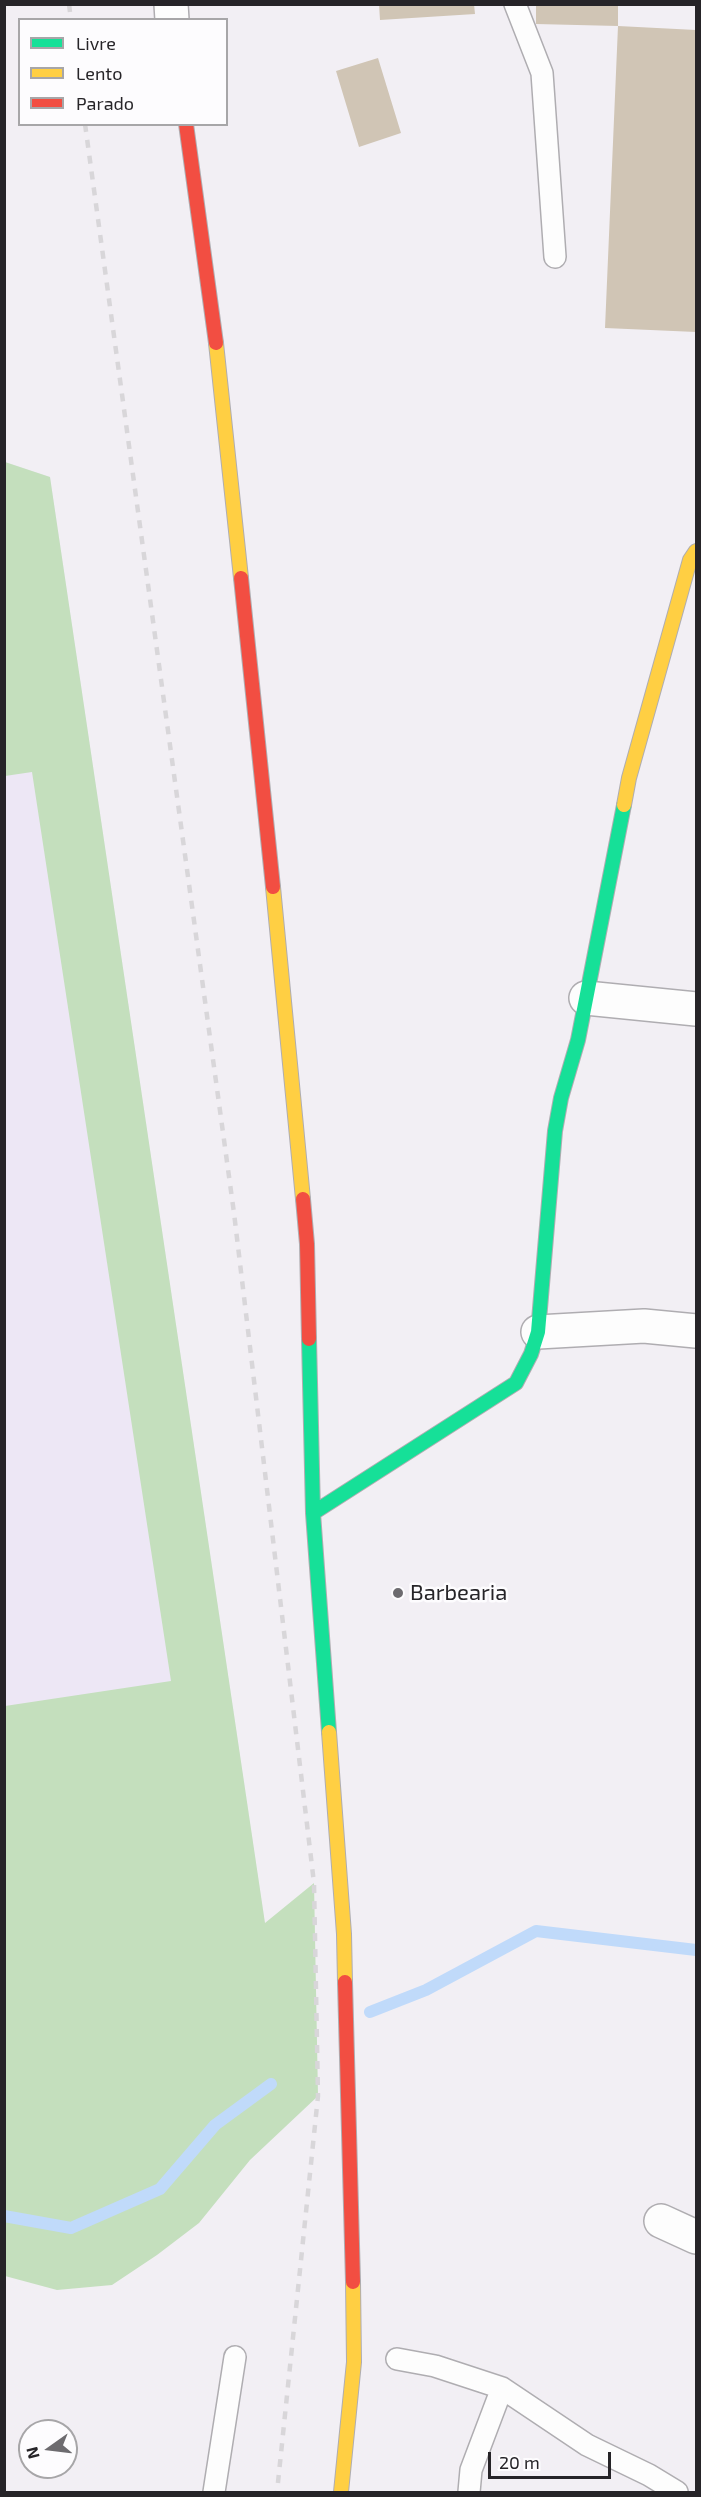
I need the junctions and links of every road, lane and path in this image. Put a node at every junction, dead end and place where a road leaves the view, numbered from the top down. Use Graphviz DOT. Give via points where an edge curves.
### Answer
graph roads {
  1 [pos="515,4"];
  2 [pos="186,126"];
  3 [pos="555,257"];
  4 [pos="696,550"];
  5 [pos="586,998"];
  6 [pos="696,1009"];
  7 [pos="696,1331"];
  8 [pos="538,1332"];
  9 [pos="313,1513"];
  10 [pos="661,2221"];
  11 [pos="696,2237"];
  12 [pos="235,2357"];
  13 [pos="397,2359"];
  14 [pos="502,2388"];
  15 [pos="214,2493"];
  16 [pos="341,2493"];
  17 [pos="469,2493"];
  18 [pos="677,2493"];
  1 -- 3 [label="lane" via="542,73"];
  2 -- 9 [label="street" via="216,339 307,1244"];
  4 -- 5 [label="street" via="629,778"];
  5 -- 6 [label="street"];
  5 -- 8 [label="street" via="555,1131"];
  7 -- 8 [label="street" via="644,1326"];
  8 -- 9 [label="street" via="516,1383"];
  9 -- 16 [label="street" via="344,1934 354,2362"];
  10 -- 11 [label="street"];
  12 -- 15 [label="lane"];
  13 -- 14 [label="lane" via="435,2366"];
  14 -- 17 [label="lane" via="471,2470"];
  14 -- 18 [label="lane" via="587,2445"];
}
